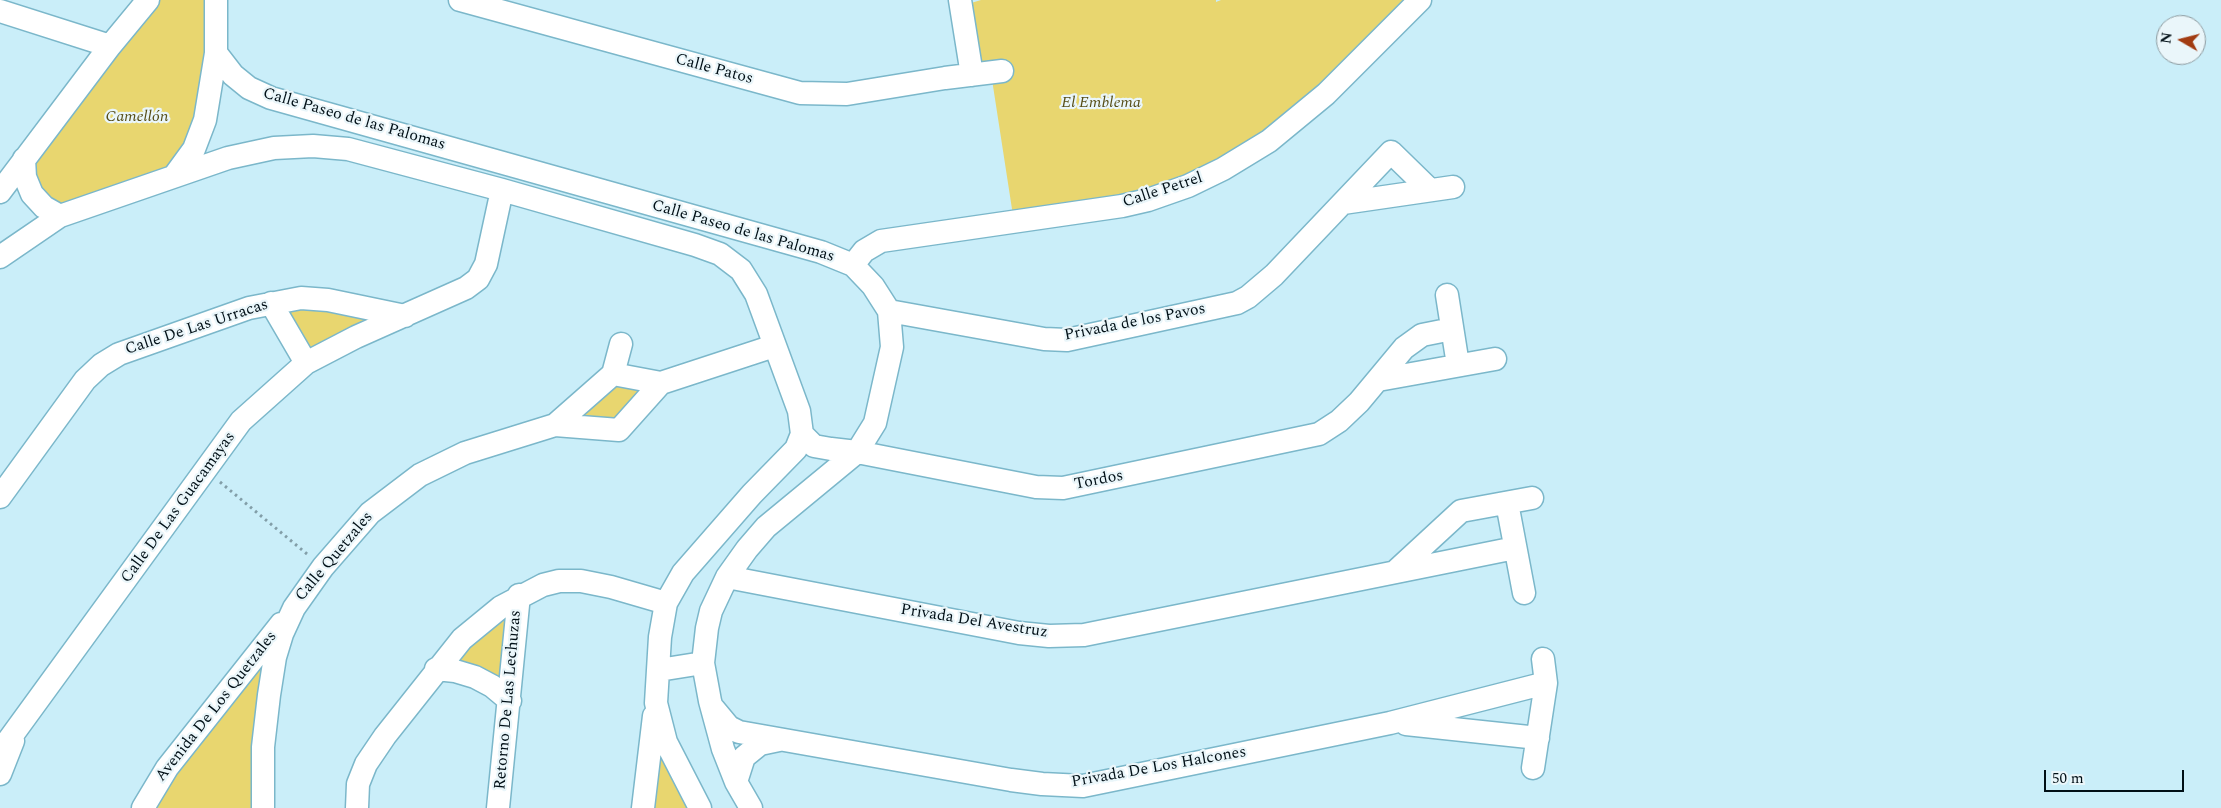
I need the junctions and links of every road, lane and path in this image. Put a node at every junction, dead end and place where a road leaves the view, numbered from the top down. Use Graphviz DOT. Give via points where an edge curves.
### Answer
graph roads {
  1 [pos="148,0"];
  2 [pos="216,0"];
  3 [pos="460,0"];
  4 [pos="960,0"];
  5 [pos="1420,0"];
  6 [pos="0,11"];
  7 [pos="110,46"];
  8 [pos="216,53"];
  9 [pos="1002,71"];
  10 [pos="972,74"];
  11 [pos="24,159"];
  12 [pos="175,175"];
  13 [pos="1452,187"];
  14 [pos="502,190"];
  15 [pos="1430,190"];
  16 [pos="0,192"];
  17 [pos="1343,203"];
  18 [pos="60,216"];
  19 [pos="0,257"];
  20 [pos="854,265"];
  21 [pos="1447,295"];
  22 [pos="271,303"];
  23 [pos="889,311"];
  24 [pos="405,316"];
  25 [pos="1452,329"];
  26 [pos="621,344"];
  27 [pos="774,346"];
  28 [pos="1495,359"];
  29 [pos="306,363"];
  30 [pos="1458,365"];
  31 [pos="613,374"];
  32 [pos="1378,380"];
  33 [pos="661,383"];
  34 [pos="555,425"];
  35 [pos="802,434"];
  36 [pos="857,452"];
  37 [pos="205,470"];
  38 [pos="0,497"];
  39 [pos="1532,498"];
  40 [pos="1507,503"];
  41 [pos="1515,548"];
  42 [pos="323,567"];
  43 [pos="1397,570"];
  44 [pos="727,577"];
  45 [pos="1524,593"];
  46 [pos="519,596"];
  47 [pos="666,603"];
  48 [pos="294,608"];
  49 [pos="1542,659"];
  50 [pos="703,663"];
  51 [pos="436,669"];
  52 [pos="659,670"];
  53 [pos="1546,683"];
  54 [pos="510,701"];
  55 [pos="710,702"];
  56 [pos="656,703"];
  57 [pos="1390,723"];
  58 [pos="17,731"];
  59 [pos="1538,738"];
  60 [pos="780,740"];
  61 [pos="0,752"];
  62 [pos="1533,768"];
  63 [pos="0,774"];
  64 [pos="736,782"];
  65 [pos="498,807"];
  66 [pos="143,808"];
  67 [pos="263,808"];
  68 [pos="357,808"];
  69 [pos="643,808"];
  70 [pos="700,808"];
  71 [pos="750,808"];
  1 -- 7 [label="street"];
  2 -- 8 [label="street"];
  3 -- 10 [label="street, Calle Patos" via="800,93 847,94"];
  4 -- 10 [label="street"];
  5 -- 20 [label="street, Calle Petrel" via="1326,94 1269,141 1188,186 1122,206 881,241 864,251"];
  6 -- 7 [label="street"];
  7 -- 11 [label="street"];
  8 -- 12 [label="street" via="205,120 194,150"];
  8 -- 20 [label="street, Calle Paseo de las Palomas" via="233,75 249,88 271,98 821,252"];
  9 -- 10 [label="street, Calle Patos"];
  11 -- 16 [label="street"];
  11 -- 18 [label="street" via="25,177 32,194 44,207"];
  12 -- 14 [label="street, Calle Paseo de las Palomas" via="274,148 313,146 348,149"];
  12 -- 18 [label="street, Calle Paseo de las Palomas"];
  13 -- 15 [label="street"];
  14 -- 24 [label="street" via="486,264 478,279 466,288"];
  14 -- 27 [label="street, Calle Paseo de las Palomas" via="720,254 741,270 756,294"];
  15 -- 17 [label="street"];
  15 -- 17 [label="street, Privada de los Pavos" via="1391,152"];
  17 -- 23 [label="street, Privada de los Pavos" via="1261,287 1237,303 1066,340 1044,339"];
  18 -- 19 [label="street, Calle Paseo de las Palomas"];
  20 -- 23 [label="street, Calle Paseo de las Palomas"];
  21 -- 25 [label="street"];
  22 -- 24 [label="street, Calle De Las Urracas" via="301,298 328,300"];
  22 -- 29 [label="street"];
  22 -- 38 [label="street, Calle De Las Urracas" via="119,354 101,365 85,380"];
  23 -- 36 [label="street, Calle Paseo de las Palomas" via="892,347 884,389 875,423"];
  24 -- 29 [label="street, Calle De Las Guacamayas"];
  25 -- 30 [label="street"];
  25 -- 32 [label="street, Tordos" via="1422,335 1404,348"];
  26 -- 31 [label="street"];
  27 -- 33 [label="street"];
  27 -- 35 [label="street, Calle Paseo de las Palomas" via="799,411"];
  28 -- 30 [label="street"];
  29 -- 37 [label="street, Calle De Las Guacamayas" via="242,421"];
  30 -- 32 [label="street"];
  31 -- 33 [label="street"];
  31 -- 34 [label="street"];
  32 -- 36 [label="street, Tordos" via="1339,421 1319,434 1063,488 1036,487"];
  33 -- 34 [label="street, Calle Quetzales" via="619,430"];
  34 -- 42 [label="street, Calle Quetzales" via="465,453 420,475 370,513"];
  35 -- 36 [label="street, Tordos" via="814,446"];
  35 -- 47 [label="street" via="796,449 683,573"];
  36 -- 44 [label="street, Calle Paseo de las Palomas" via="766,527"];
  37 -- 42 [label="path"];
  37 -- 58 [label="street, Calle De Las Guacamayas"];
  39 -- 40 [label="street"];
  40 -- 41 [label="street"];
  40 -- 43 [label="street" via="1461,511"];
  41 -- 43 [label="street, Privada Del Avestruz"];
  41 -- 45 [label="street"];
  42 -- 48 [label="street, Calle Quetzales"];
  43 -- 44 [label="street, Privada Del Avestruz" via="1084,635 1049,636"];
  44 -- 50 [label="street, Calle Paseo de las Palomas" via="711,612"];
  46 -- 47 [label="street" via="543,584 582,581"];
  46 -- 51 [label="street" via="483,620"];
  46 -- 54 [label="street, Retorno De Las Lechuzas"];
  47 -- 52 [label="street"];
  48 -- 66 [label="street, Avenida De Los Quetzales" via="167,768"];
  48 -- 67 [label="street, Calle Quetzales" via="275,657 269,695 263,747"];
  49 -- 53 [label="street"];
  50 -- 52 [label="street"];
  50 -- 55 [label="street, Calle Paseo de las Palomas"];
  51 -- 54 [label="street" via="475,676"];
  51 -- 68 [label="street" via="366,764 358,784"];
  52 -- 56 [label="street"];
  53 -- 57 [label="street, Privada De Los Halcones"];
  53 -- 59 [label="street"];
  54 -- 65 [label="street, Retorno De Las Lechuzas"];
  55 -- 60 [label="street, Privada De Los Halcones" via="729,728"];
  55 -- 64 [label="street, Calle Paseo de las Palomas"];
  56 -- 69 [label="street"];
  56 -- 70 [label="street" via="666,742"];
  57 -- 59 [label="street, Privada De Los Halcones"];
  57 -- 60 [label="street, Privada De Los Halcones" via="1083,786 1011,780"];
  58 -- 61 [label="street, Calle De Las Guacamayas"];
  58 -- 63 [label="street"];
  59 -- 62 [label="street"];
  60 -- 64 [label="street, Privada De Los Halcones" via="760,744 744,758"];
  64 -- 71 [label="street, Calle Paseo de las Palomas"];
}
